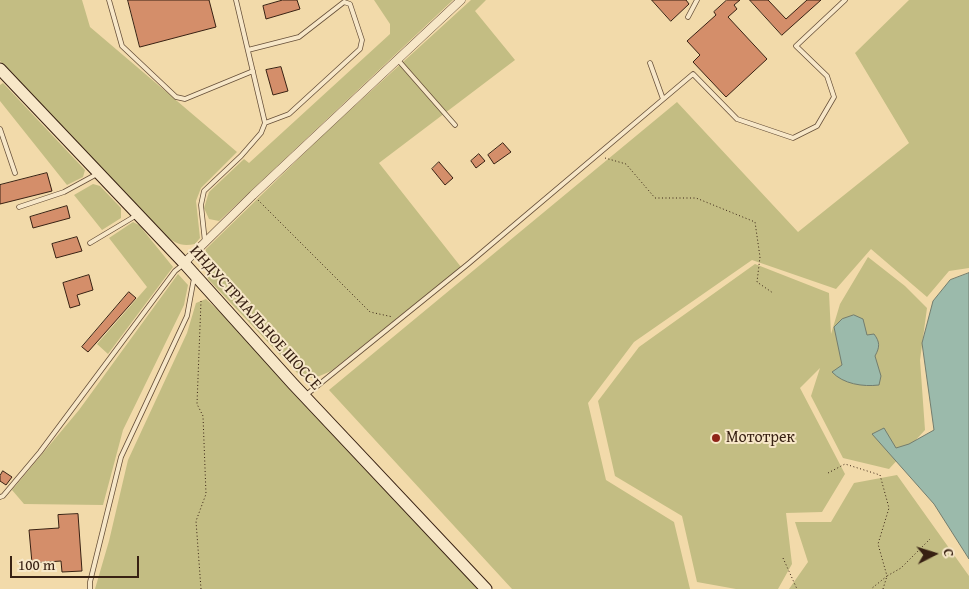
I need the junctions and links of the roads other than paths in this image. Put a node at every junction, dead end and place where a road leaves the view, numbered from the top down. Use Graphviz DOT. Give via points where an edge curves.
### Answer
graph roads {
  1 [pos="109,0"];
  2 [pos="236,0"];
  3 [pos="462,0"];
  4 [pos="697,0"];
  5 [pos="845,0"];
  6 [pos="688,17"];
  7 [pos="248,50"];
  8 [pos="398,60"];
  9 [pos="650,63"];
  10 [pos="0,69"];
  11 [pos="253,71"];
  12 [pos="663,99"];
  13 [pos="265,124"];
  14 [pos="455,125"];
  15 [pos="0,129"];
  16 [pos="15,173"];
  17 [pos="99,173"];
  18 [pos="19,207"];
  19 [pos="138,214"];
  20 [pos="205,242"];
  21 [pos="90,243"];
  22 [pos="184,263"];
  23 [pos="195,275"];
  24 [pos="304,396"];
  25 [pos="0,497"];
  26 [pos="90,589"];
  27 [pos="486,589"];
  1 -- 11 [label="lane" via="122,46 176,97 185,99"];
  2 -- 7 [label="lane"];
  3 -- 8 [label="street"];
  4 -- 6 [label="lane"];
  5 -- 12 [label="lane" via="796,46 826,76 834,97 817,126 793,138 737,119 693,74"];
  7 -- 11 [label="lane"];
  7 -- 13 [label="lane" via="299,37 344,2 350,4 362,40 360,49 289,114"];
  8 -- 14 [label="lane"];
  8 -- 20 [label="street"];
  9 -- 12 [label="lane"];
  10 -- 17 [label="main road, ИНДУСТРИАЛЬНОЕ ШОССЕ"];
  11 -- 13 [label="lane"];
  12 -- 24 [label="lane" via="401,319"];
  13 -- 20 [label="lane" via="241,156 204,191 201,205"];
  15 -- 16 [label="lane"];
  17 -- 18 [label="lane" via="64,192"];
  17 -- 19 [label="main road, ИНДУСТРИАЛЬНОЕ ШОССЕ"];
  19 -- 21 [label="lane"];
  19 -- 22 [label="main road, ИНДУСТРИАЛЬНОЕ ШОССЕ"];
  20 -- 22 [label="street"];
  22 -- 23 [label="main road, ИНДУСТРИАЛЬНОЕ ШОССЕ"];
  22 -- 25 [label="lane" via="40,452"];
  23 -- 24 [label="main road, ИНДУСТРИАЛЬНОЕ ШОССЕ"];
  23 -- 26 [label="lane" via="187,316 122,457"];
  24 -- 27 [label="main road, ИНДУСТРИАЛЬНОЕ ШОССЕ"];
}
